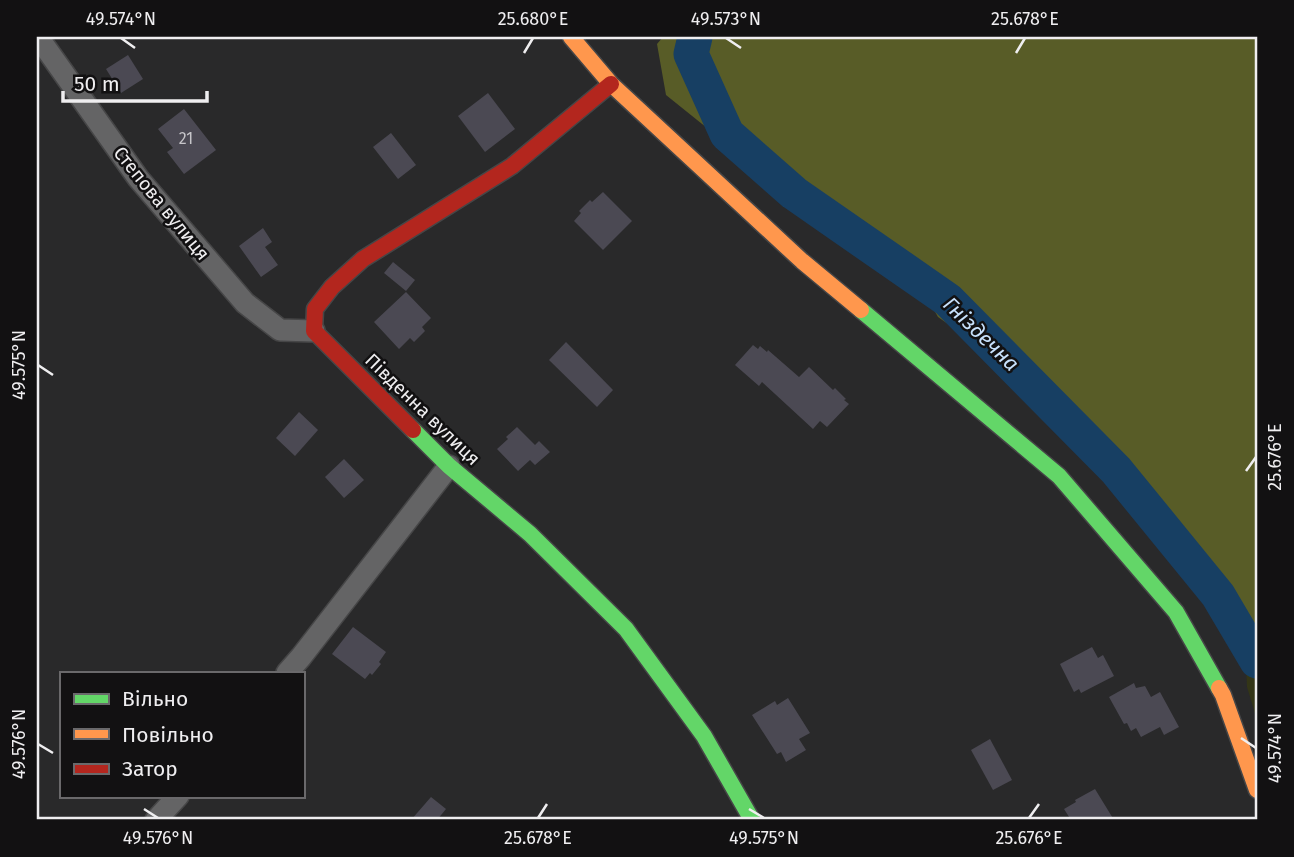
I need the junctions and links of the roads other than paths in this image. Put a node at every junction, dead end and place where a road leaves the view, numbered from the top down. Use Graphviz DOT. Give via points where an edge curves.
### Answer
graph roads {
  1 [pos="38,37"];
  2 [pos="571,37"];
  3 [pos="611,84"];
  4 [pos="314,331"];
  5 [pos="449,466"];
  6 [pos="287,672"];
  7 [pos="1257,790"];
  8 [pos="176,798"];
  9 [pos="156,820"];
  10 [pos="752,820"];
  1 -- 4 [label="street, Степова вулиця" via="138,178 245,303 280,330"];
  2 -- 3 [label="street"];
  3 -- 4 [label="street" via="512,166 363,259 314,309"];
  3 -- 7 [label="street" via="802,261 1059,476 1176,612 1223,695"];
  4 -- 5 [label="street, Південна вулиця"];
  5 -- 6 [label="street"];
  5 -- 10 [label="street, Південна вулиця" via="530,534 626,629 704,736"];
  8 -- 9 [label="street"];
}
